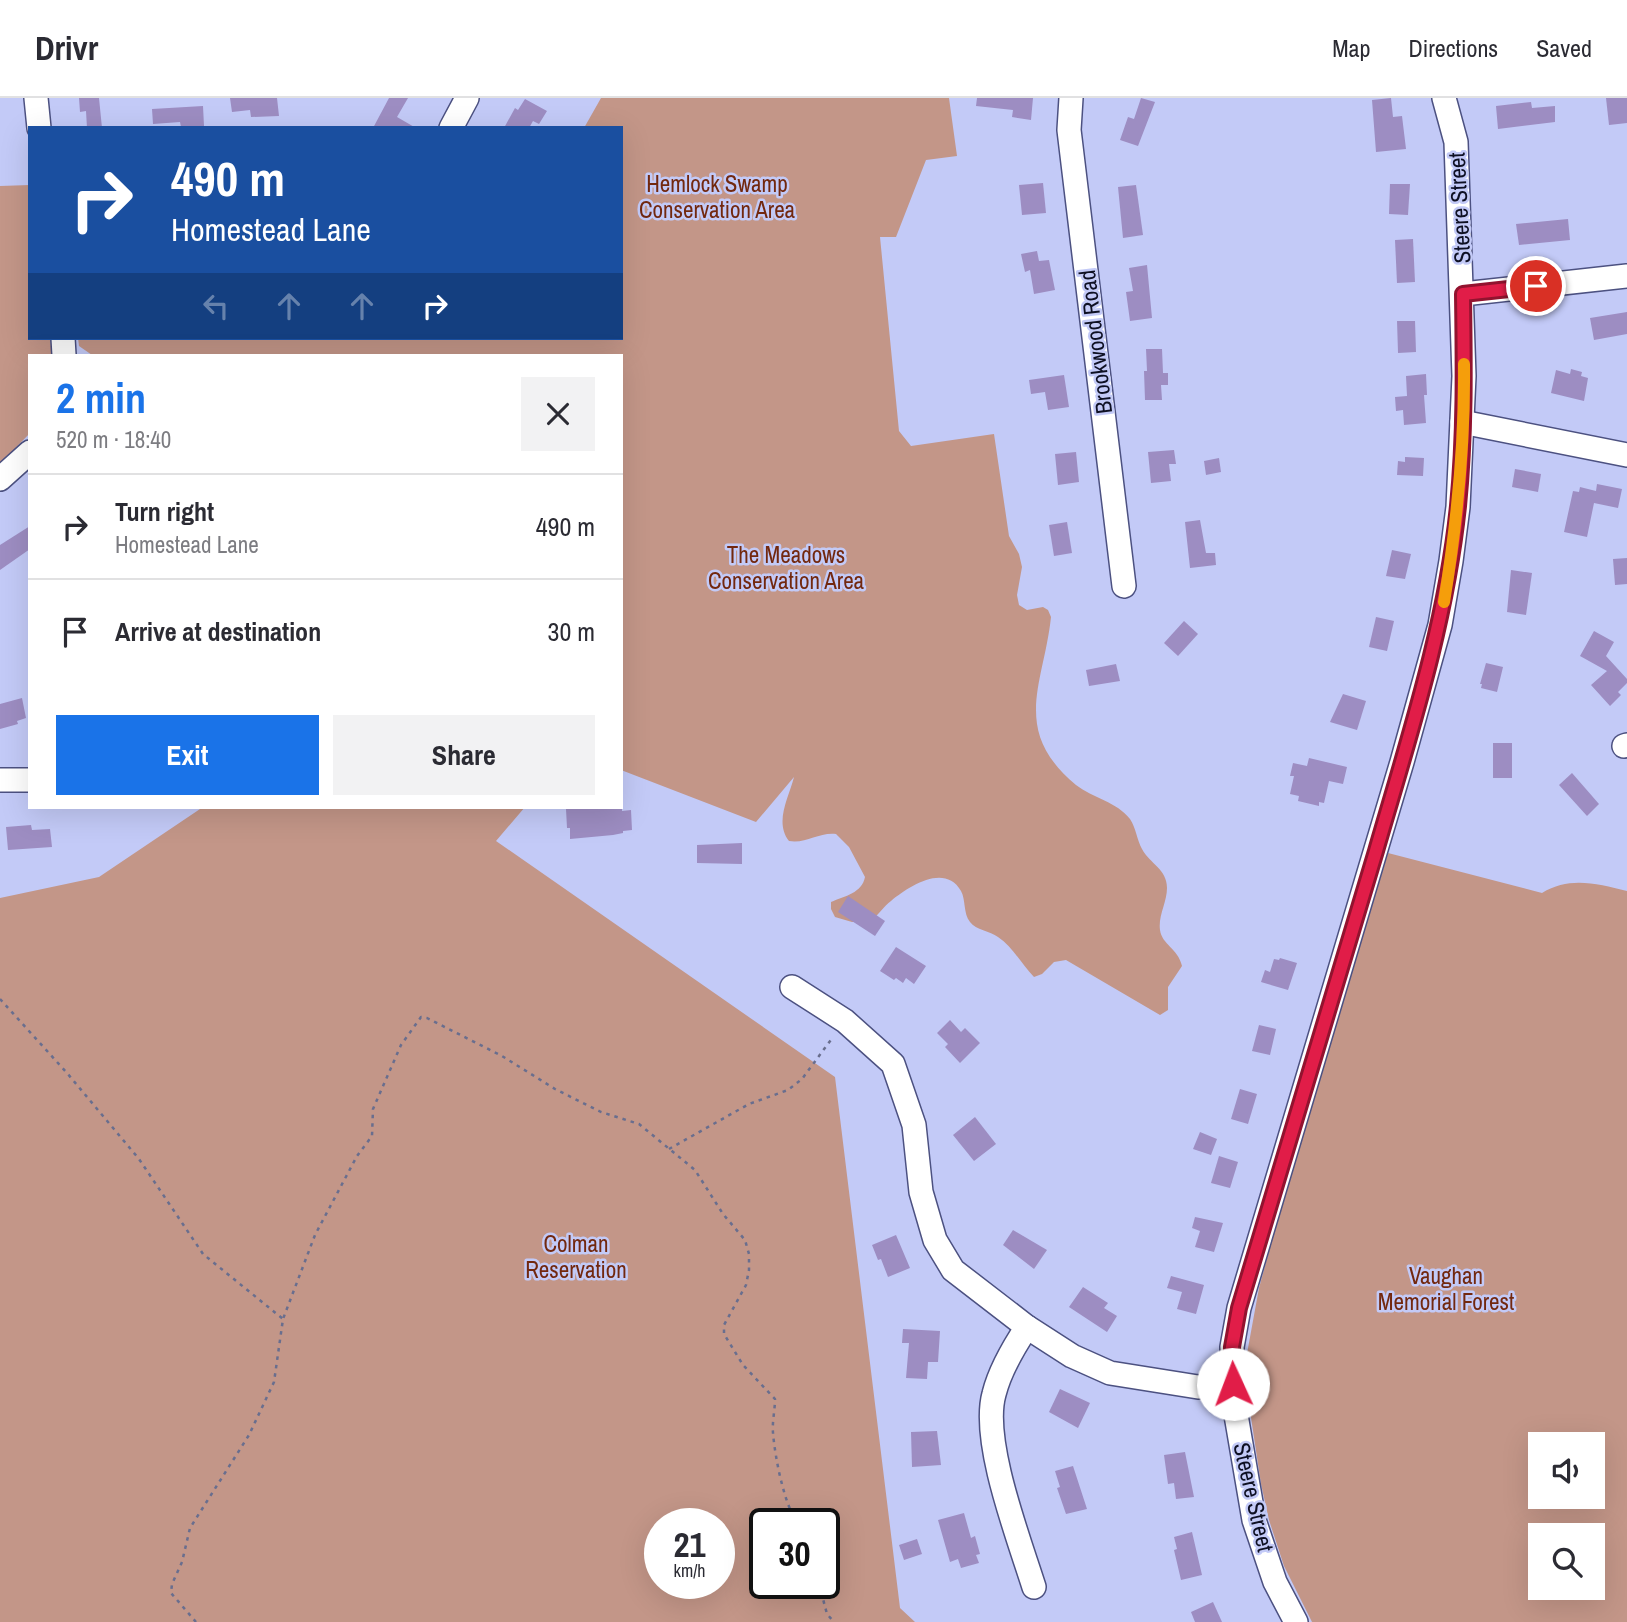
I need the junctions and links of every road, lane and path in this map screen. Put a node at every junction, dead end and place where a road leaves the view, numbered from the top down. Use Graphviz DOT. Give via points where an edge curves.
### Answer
graph roads {
  1 [pos="36,98"];
  2 [pos="467,98"];
  3 [pos="1071,98"];
  4 [pos="1444,98"];
  5 [pos="40,126"];
  6 [pos="452,126"];
  7 [pos="1627,276"];
  8 [pos="1463,294"];
  9 [pos="1462,422"];
  10 [pos="1627,455"];
  11 [pos="28,456"];
  12 [pos="0,479"];
  13 [pos="1124,586"];
  14 [pos="0,780"];
  15 [pos="28,780"];
  16 [pos="792,987"];
  17 [pos="0,999"];
  18 [pos="845,1021"];
  19 [pos="669,1149"];
  20 [pos="283,1319"];
  21 [pos="1027,1327"];
  22 [pos="1233,1384"];
  23 [pos="790,1508"];
  24 [pos="1034,1587"];
  25 [pos="823,1599"];
  26 [pos="196,1622"];
  27 [pos="834,1622"];
  28 [pos="1296,1622"];
  1 -- 5 [label="street"];
  2 -- 6 [label="street"];
  3 -- 13 [label="street, Brookwood Road" via="1069,130"];
  4 -- 8 [label="street, Steere Street" via="1456,142"];
  7 -- 8 [label="street"];
  8 -- 9 [label="street, Steere Street"];
  9 -- 10 [label="street"];
  9 -- 22 [label="street, Steere Street" via="1458,507 1440,625 1239,1308 1232,1347"];
  11 -- 12 [label="street"];
  14 -- 15 [label="street"];
  16 -- 18 [label="street"];
  17 -- 20 [label="path" via="139,1159 203,1254"];
  18 -- 19 [label="path" via="802,1079 788,1090 749,1104"];
  18 -- 21 [label="street" via="892,1064 914,1125 921,1192 935,1240 953,1270"];
  19 -- 20 [label="path" via="639,1124 601,1112 421,1017 401,1045 373,1109 372,1136 315,1235"];
  19 -- 23 [label="path" via="695,1170 745,1240 749,1270 724,1334 743,1364 775,1399 773,1431"];
  20 -- 26 [label="path" via="274,1382 249,1435 190,1528 172,1584 171,1593"];
  21 -- 22 [label="street" via="1072,1356 1110,1373 1198,1387"];
  21 -- 24 [label="street" via="1009,1354 993,1396 990,1430"];
  22 -- 28 [label="street, Steere Street" via="1255,1520 1275,1583"];
  25 -- 27 [label="path"];
}
